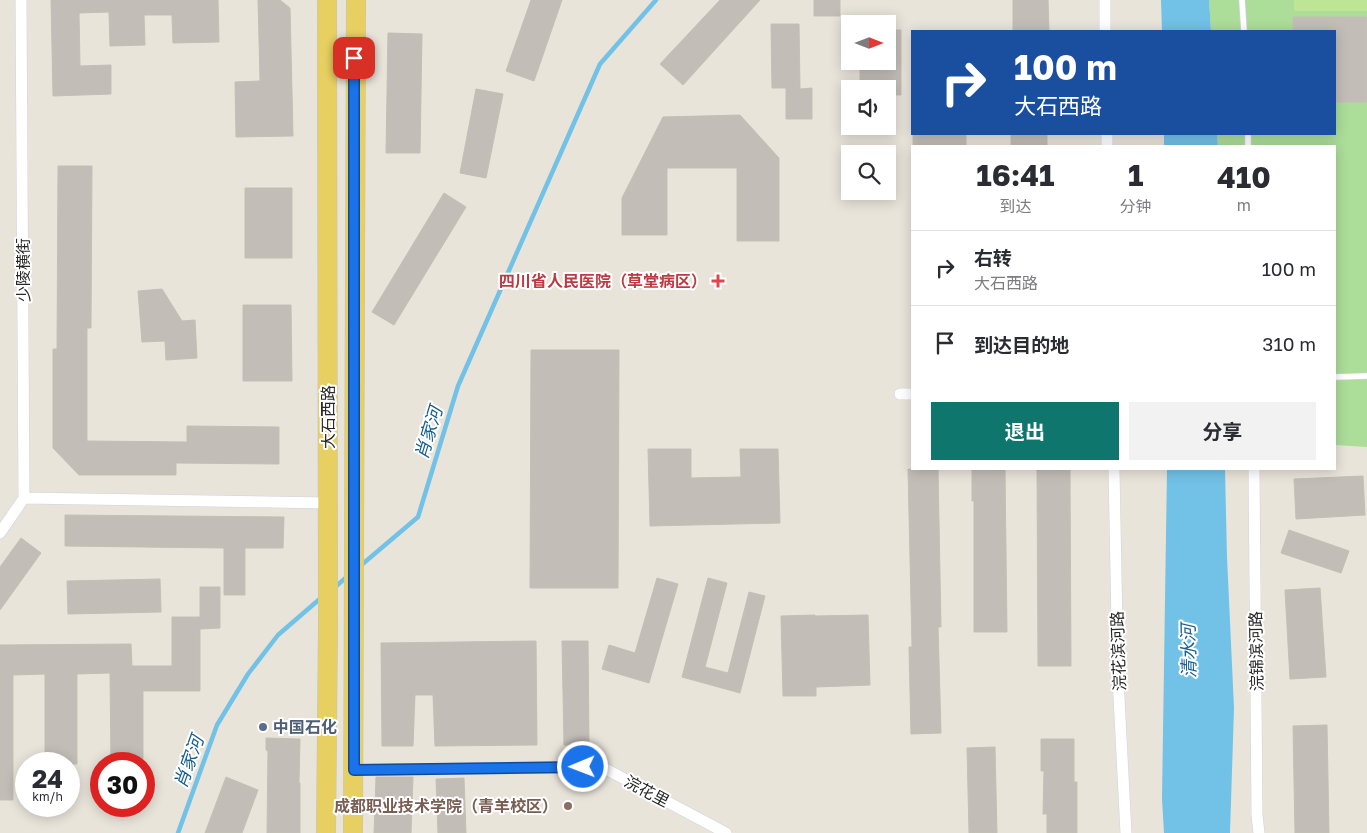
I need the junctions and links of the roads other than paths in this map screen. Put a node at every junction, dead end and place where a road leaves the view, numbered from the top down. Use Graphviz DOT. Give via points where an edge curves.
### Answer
graph roads {
  1 [pos="21,0"];
  2 [pos="327,0"];
  3 [pos="356,0"];
  4 [pos="1105,0"];
  5 [pos="1242,0"];
  6 [pos="1105,30"];
  7 [pos="1244,30"];
  8 [pos="1367,376"];
  9 [pos="1336,377"];
  10 [pos="900,394"];
  11 [pos="911,394"];
  12 [pos="1114,470"];
  13 [pos="1254,470"];
  14 [pos="24,498"];
  15 [pos="328,503"];
  16 [pos="0,533"];
  17 [pos="354,770"];
  18 [pos="326,833"];
  19 [pos="354,833"];
  20 [pos="726,833"];
  21 [pos="1126,833"];
  22 [pos="1259,833"];
  1 -- 14 [label="street, 少陵横街"];
  2 -- 15 [label="main road, 大石西路"];
  3 -- 17 [label="main road, 大石西路"];
  4 -- 6 [label="street"];
  5 -- 7 [label="lane"];
  8 -- 9 [label="lane"];
  10 -- 11 [label="street"];
  12 -- 21 [label="street, 浣花滨河路" via="1118,678"];
  13 -- 22 [label="street, 浣锦滨河路"];
  14 -- 15 [label="street"];
  14 -- 16 [label="street"];
  15 -- 18 [label="main road, 大石西路"];
  17 -- 19 [label="main road, 大石西路"];
  17 -- 20 [label="street, 浣花里" via="602,767"];
}
